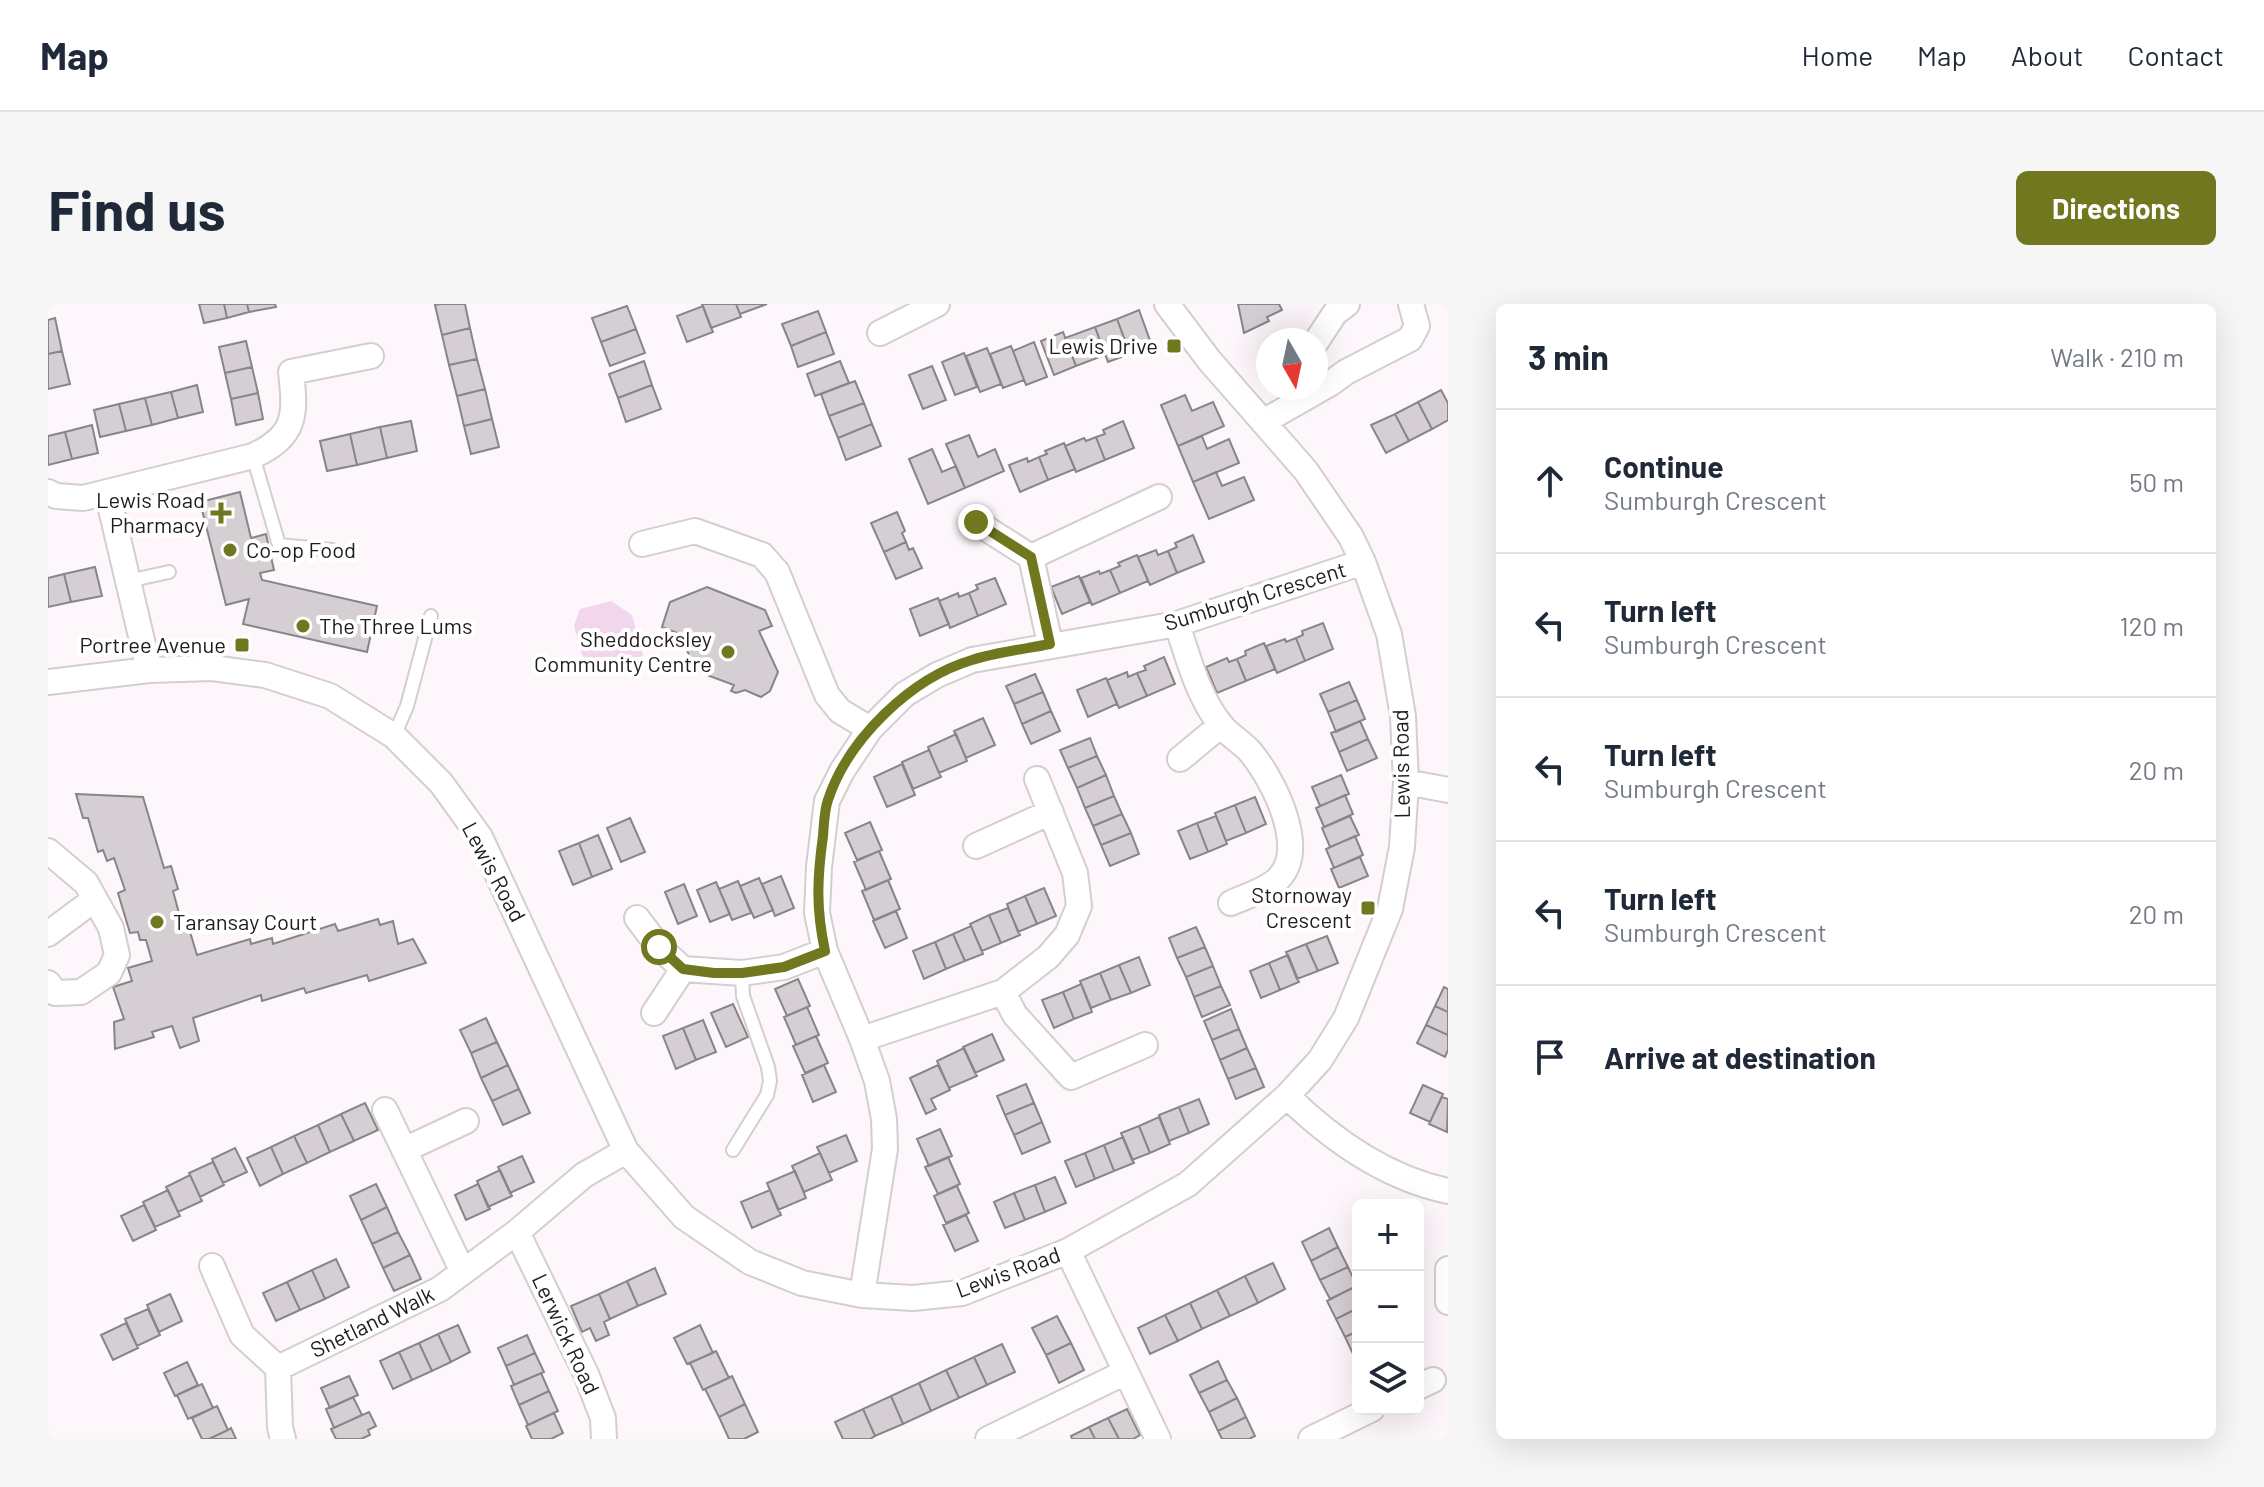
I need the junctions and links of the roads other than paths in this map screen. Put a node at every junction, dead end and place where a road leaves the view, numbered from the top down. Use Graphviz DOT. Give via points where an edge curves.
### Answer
graph roads {
  1 [pos="937,304"];
  2 [pos="1167,304"];
  3 [pos="1347,304"];
  4 [pos="1411,304"];
  5 [pos="1325,328"];
  6 [pos="880,333"];
  7 [pos="371,356"];
  8 [pos="1328,384"];
  9 [pos="1295,400"];
  10 [pos="1263,422"];
  11 [pos="253,456"];
  12 [pos="48,492"];
  13 [pos="107,492"];
  14 [pos="1159,497"];
  15 [pos="976,522"];
  16 [pos="642,544"];
  17 [pos="332,550"];
  18 [pos="1031,557"];
  19 [pos="1363,562"];
  20 [pos="169,572"];
  21 [pos="128,581"];
  22 [pos="431,616"];
  23 [pos="1177,624"];
  24 [pos="1050,644"];
  25 [pos="149,670"];
  26 [pos="48,682"];
  27 [pos="1221,725"];
  28 [pos="870,729"];
  29 [pos="394,736"];
  30 [pos="1180,759"];
  31 [pos="1037,779"];
  32 [pos="1406,782"];
  33 [pos="1448,790"];
  34 [pos="1051,812"];
  35 [pos="976,846"];
  36 [pos="48,851"];
  37 [pos="95,899"];
  38 [pos="1231,903"];
  39 [pos="637,918"];
  40 [pos="48,934"];
  41 [pos="825,951"];
  42 [pos="683,969"];
  43 [pos="742,973"];
  44 [pos="48,983"];
  45 [pos="1003,992"];
  46 [pos="654,1013"];
  47 [pos="862,1039"];
  48 [pos="1145,1045"];
  49 [pos="1287,1096"];
  50 [pos="385,1110"];
  51 [pos="466,1121"];
  52 [pos="404,1150"];
  53 [pos="733,1150"];
  54 [pos="626,1151"];
  55 [pos="1448,1191"];
  56 [pos="517,1232"];
  57 [pos="1068,1251"];
  58 [pos="212,1266"];
  59 [pos="1448,1269"];
  60 [pos="463,1272"];
  61 [pos="862,1295"];
  62 [pos="1448,1302"];
  63 [pos="278,1368"];
  64 [pos="1126,1372"];
  65 [pos="1360,1415"];
  66 [pos="283,1439"];
  67 [pos="604,1439"];
  68 [pos="988,1439"];
  69 [pos="1158,1439"];
  70 [pos="1311,1439"];
  1 -- 6 [label="street"];
  2 -- 10 [label="street, Lewis Road"];
  3 -- 5 [label="street"];
  4 -- 8 [label="street" via="1417,326 1410,339"];
  7 -- 11 [label="street" via="291,372 295,405 289,426 275,446"];
  9 -- 10 [label="street"];
  10 -- 19 [label="street, Lewis Road" via="1306,471"];
  11 -- 13 [label="street"];
  11 -- 17 [label="lane" via="279,545"];
  12 -- 13 [label="street" via="83,498"];
  13 -- 21 [label="street"];
  14 -- 18 [label="street"];
  15 -- 18 [label="street"];
  16 -- 28 [label="street" via="695,531 762,555 777,572 827,695 840,711"];
  18 -- 24 [label="street"];
  19 -- 23 [label="street, Sumburgh Crescent"];
  19 -- 32 [label="street, Lewis Road" via="1389,634 1403,716"];
  20 -- 21 [label="lane"];
  21 -- 25 [label="street"];
  22 -- 29 [label="lane"];
  23 -- 24 [label="street, Sumburgh Crescent"];
  23 -- 27 [label="street" via="1195,678"];
  24 -- 28 [label="street, Sumburgh Crescent" via="972,660 937,675 905,694"];
  25 -- 26 [label="street, Lewis Road"];
  25 -- 29 [label="street, Lewis Road" via="212,668 265,675 330,696"];
  27 -- 30 [label="street"];
  27 -- 38 [label="street" via="1251,751 1274,785 1289,846 1288,863 1279,878"];
  28 -- 41 [label="street, Sumburgh Crescent" via="827,801 817,913"];
  29 -- 54 [label="street, Lewis Road" via="441,783 480,837"];
  31 -- 34 [label="street"];
  32 -- 33 [label="street"];
  32 -- 49 [label="street, Lewis Road" via="1402,847 1390,909 1346,1018 1320,1060"];
  34 -- 35 [label="street"];
  34 -- 45 [label="street" via="1075,873 1079,906 1067,935 1048,957"];
  36 -- 37 [label="street" via="86,883"];
  37 -- 40 [label="street"];
  37 -- 44 [label="street" via="111,928 117,955 109,973 81,992 55,993"];
  39 -- 42 [label="street"];
  41 -- 43 [label="street" via="784,967"];
  41 -- 47 [label="street, Sumburgh Crescent"];
  42 -- 43 [label="street"];
  42 -- 46 [label="street"];
  43 -- 53 [label="lane" via="743,996 770,1081"];
  45 -- 47 [label="street"];
  45 -- 48 [label="street" via="1015,1015 1071,1077"];
  47 -- 61 [label="street, Sumburgh Crescent" via="877,1081 885,1149"];
  49 -- 55 [label="street" via="1322,1130 1369,1160"];
  49 -- 57 [label="street, Lewis Road" via="1188,1184"];
  50 -- 52 [label="street"];
  51 -- 52 [label="street"];
  52 -- 60 [label="street"];
  54 -- 56 [label="street, Shetland Walk" via="584,1175"];
  54 -- 61 [label="street, Lewis Road" via="684,1217 750,1262 802,1283"];
  56 -- 60 [label="street, Shetland Walk"];
  56 -- 67 [label="street, Lerwick Road" via="586,1374 603,1418"];
  57 -- 61 [label="street, Lewis Road" via="962,1293 913,1298"];
  57 -- 64 [label="street"];
  58 -- 63 [label="street" via="242,1335"];
  59 -- 62 [label="street"];
  60 -- 63 [label="street, Shetland Walk" via="440,1289"];
  63 -- 66 [label="street"];
  64 -- 68 [label="street"];
  64 -- 69 [label="street"];
  65 -- 70 [label="street"];
}
